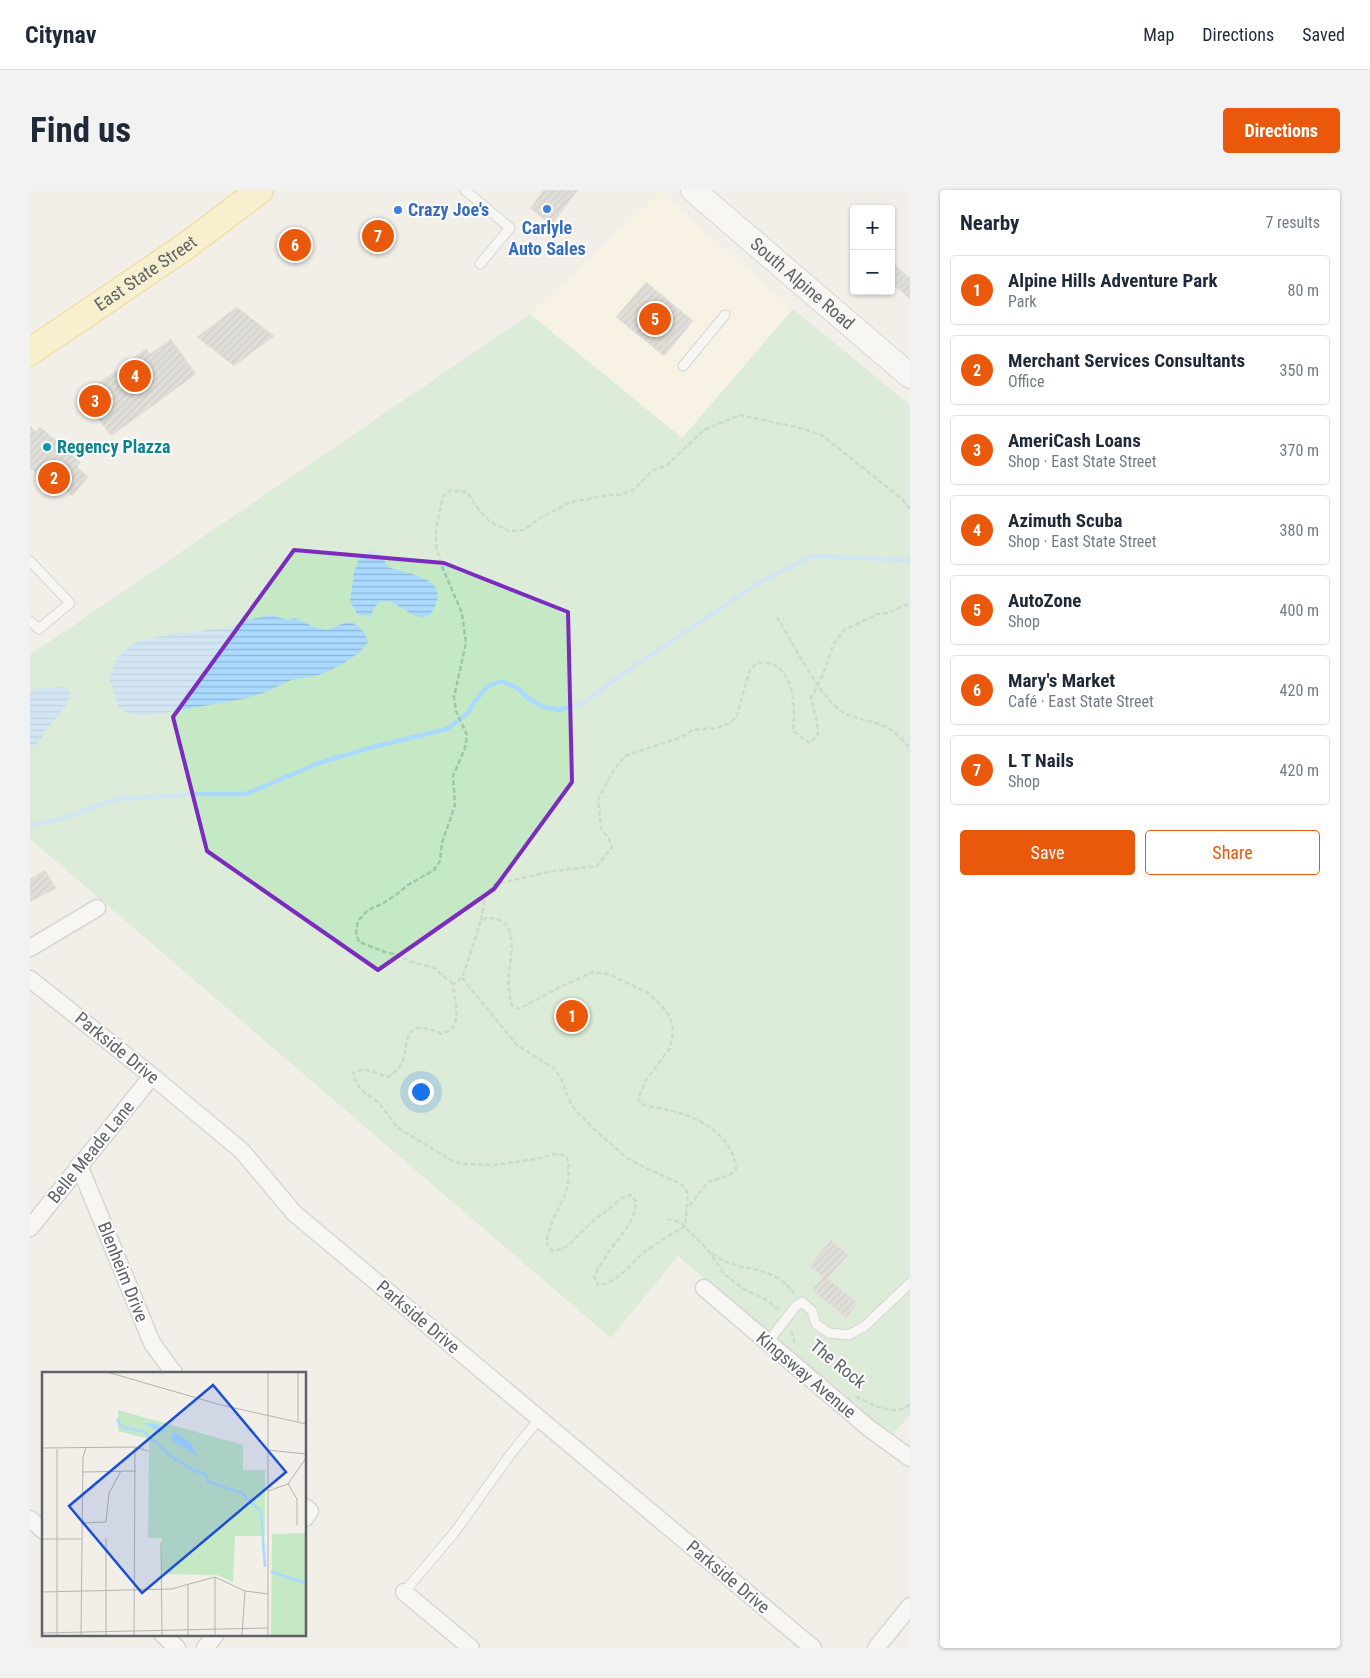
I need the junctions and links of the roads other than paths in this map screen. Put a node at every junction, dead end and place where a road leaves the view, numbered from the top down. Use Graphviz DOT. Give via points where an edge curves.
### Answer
graph roads {
  1 [pos="260,190"];
  2 [pos="464,190"];
  3 [pos="694,190"];
  4 [pos="480,264"];
  5 [pos="725,315"];
  6 [pos="30,352"];
  7 [pos="683,366"];
  8 [pos="910,376"];
  9 [pos="30,561"];
  10 [pos="30,621"];
  11 [pos="97,908"];
  12 [pos="30,948"];
  13 [pos="30,979"];
  14 [pos="152,1076"];
  15 [pos="79,1166"];
  16 [pos="30,1228"];
  17 [pos="910,1283"];
  18 [pos="704,1288"];
  19 [pos="768,1342"];
  20 [pos="173,1372"];
  21 [pos="539,1419"];
  22 [pos="910,1458"];
  23 [pos="30,1519"];
  24 [pos="42,1529"];
  25 [pos="404,1592"];
  26 [pos="910,1606"];
  27 [pos="164,1636"];
  28 [pos="214,1636"];
  29 [pos="177,1648"];
  30 [pos="205,1648"];
  31 [pos="471,1648"];
  32 [pos="813,1648"];
  33 [pos="876,1648"];
  1 -- 6 [label="main road, East State Street" via="189,244"];
  2 -- 4 [label="lane" via="510,228"];
  3 -- 8 [label="main road, South Alpine Road"];
  5 -- 7 [label="lane"];
  9 -- 10 [label="lane" via="70,603 39,629"];
  11 -- 12 [label="street"];
  13 -- 14 [label="street, Parkside Drive"];
  14 -- 15 [label="street, Belle Meade Lane"];
  14 -- 21 [label="street, Parkside Drive" via="242,1151 294,1213"];
  15 -- 16 [label="street, Belle Meade Lane"];
  15 -- 20 [label="street, Blenheim Drive" via="152,1343"];
  17 -- 19 [label="lane" via="865,1326 849,1335 829,1333 816,1324 812,1311 802,1302"];
  18 -- 19 [label="street, Kingsway Avenue"];
  19 -- 22 [label="street, Kingsway Avenue" via="870,1429"];
  21 -- 25 [label="lane" via="454,1533"];
  21 -- 32 [label="street, Parkside Drive"];
  23 -- 24 [label="street"];
  25 -- 31 [label="street"];
  26 -- 33 [label="street"];
  27 -- 29 [label="street"];
  28 -- 30 [label="street"];
}
